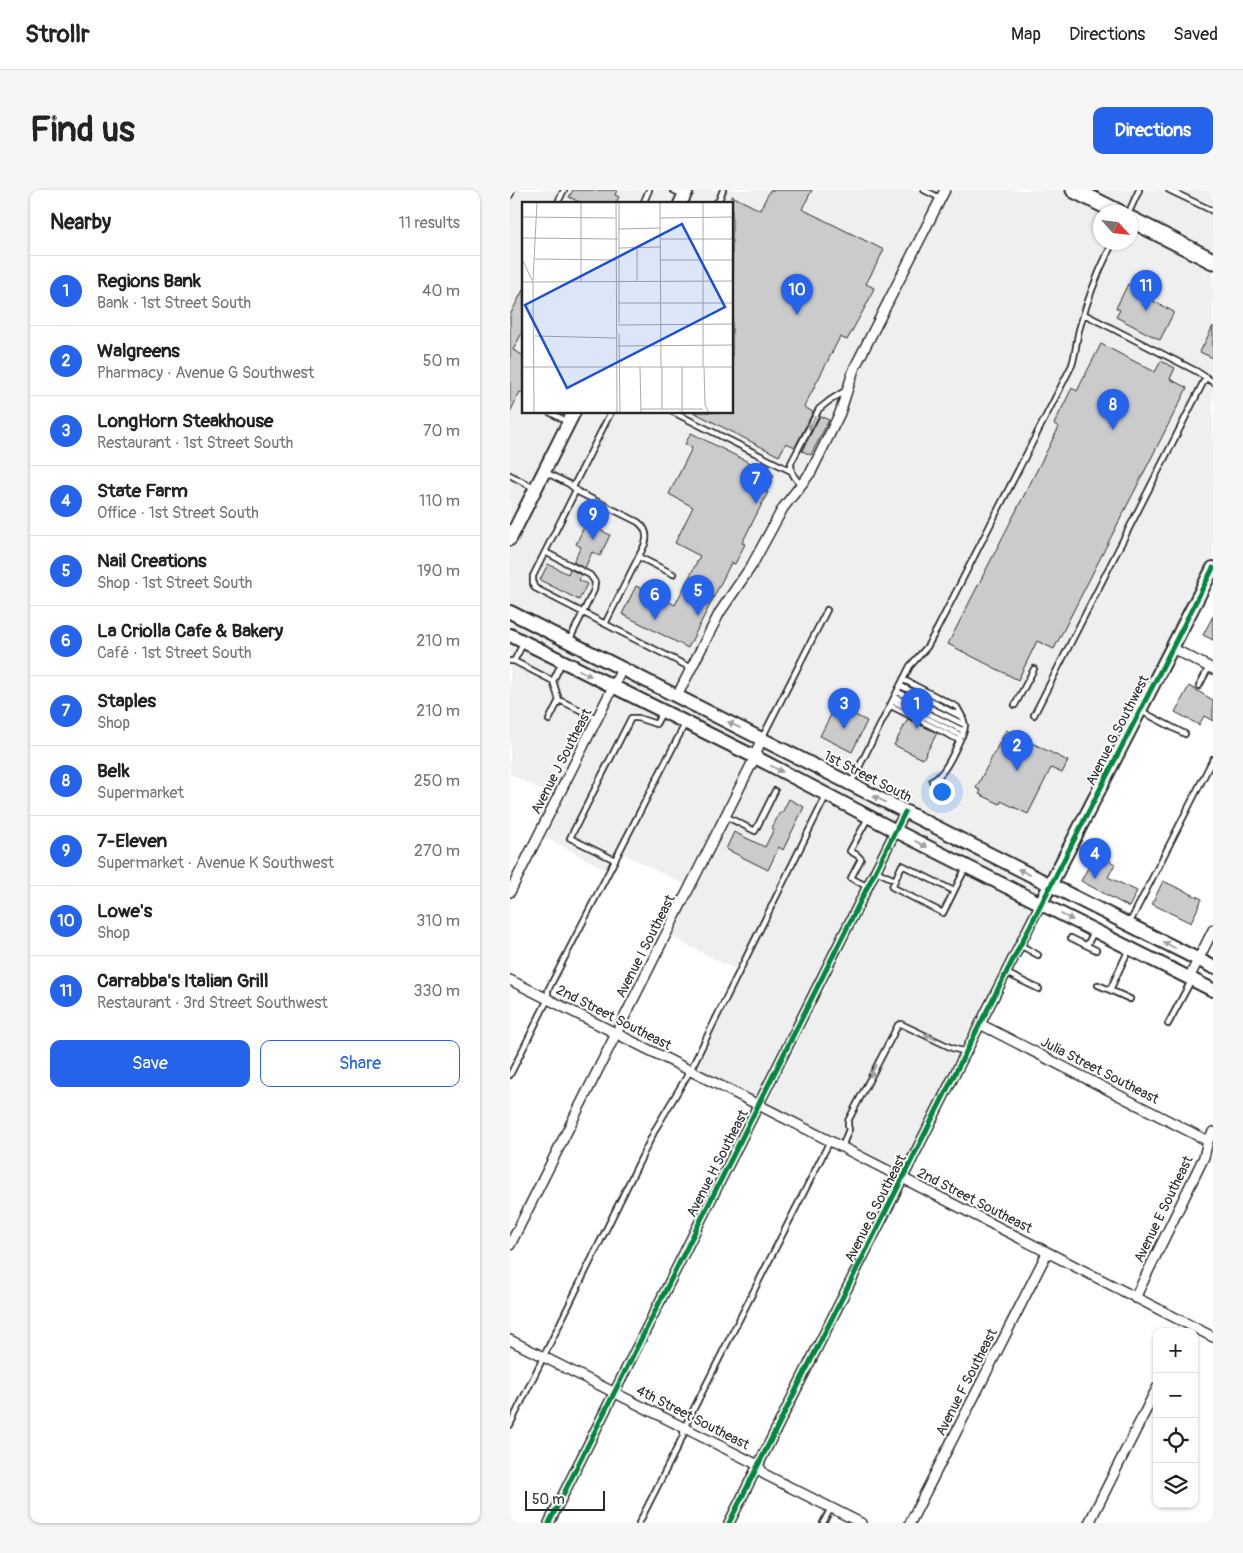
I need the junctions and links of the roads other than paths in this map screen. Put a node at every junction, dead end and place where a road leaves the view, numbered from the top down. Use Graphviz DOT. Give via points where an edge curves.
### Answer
graph roads {
  1 [pos="512,190"];
  2 [pos="564,190"];
  3 [pos="649,190"];
  4 [pos="723,190"];
  5 [pos="924,190"];
  6 [pos="1074,190"];
  7 [pos="1139,190"];
  8 [pos="1169,190"];
  9 [pos="510,194"];
  10 [pos="943,194"];
  11 [pos="558,202"];
  12 [pos="644,202"];
  13 [pos="717,202"];
  14 [pos="1104,205"];
  15 [pos="1132,205"];
  16 [pos="1213,211"];
  17 [pos="1138,223"];
  18 [pos="1109,250"];
  19 [pos="1213,261"];
  20 [pos="1084,314"];
  21 [pos="1206,378"];
  22 [pos="1213,382"];
  23 [pos="846,391"];
  24 [pos="559,414"];
  25 [pos="610,414"];
  26 [pos="677,414"];
  27 [pos="572,417"];
  28 [pos="544,471"];
  29 [pos="791,471"];
  30 [pos="510,475"];
  31 [pos="802,485"];
  32 [pos="536,488"];
  33 [pos="575,489"];
  34 [pos="510,539"];
  35 [pos="545,552"];
  36 [pos="639,557"];
  37 [pos="1212,572"];
  38 [pos="672,574"];
  39 [pos="827,610"];
  40 [pos="510,612"];
  41 [pos="583,612"];
  42 [pos="605,624"];
  43 [pos="510,636"];
  44 [pos="524,642"];
  45 [pos="568,642"];
  46 [pos="1172,648"];
  47 [pos="512,661"];
  48 [pos="562,662"];
  49 [pos="691,668"];
  50 [pos="1211,668"];
  51 [pos="622,669"];
  52 [pos="1034,669"];
  53 [pos="904,680"];
  54 [pos="553,681"];
  55 [pos="901,686"];
  56 [pos="1199,686"];
  57 [pos="613,687"];
  58 [pos="677,696"];
  59 [pos="894,699"];
  60 [pos="559,700"];
  61 [pos="1015,705"];
  62 [pos="1140,711"];
  63 [pos="663,712"];
  64 [pos="1034,715"];
  65 [pos="597,718"];
  66 [pos="964,718"];
  67 [pos="549,720"];
  68 [pos="685,723"];
  69 [pos="965,725"];
  70 [pos="1185,734"];
  71 [pos="962,735"];
  72 [pos="762,739"];
  73 [pos="754,757"];
  74 [pos="1213,759"];
  75 [pos="932,781"];
  76 [pos="851,784"];
  77 [pos="775,790"];
  78 [pos="827,795"];
  79 [pos="905,812"];
  80 [pos="725,816"];
  81 [pos="868,817"];
  82 [pos="896,831"];
  83 [pos="615,860"];
  84 [pos="967,866"];
  85 [pos="876,871"];
  86 [pos="895,880"];
  87 [pos="1051,884"];
  88 [pos="868,887"];
  89 [pos="954,891"];
  90 [pos="510,892"];
  91 [pos="1041,903"];
  92 [pos="1129,924"];
  93 [pos="1213,930"];
  94 [pos="1095,931"];
  95 [pos="1071,938"];
  96 [pos="1020,945"];
  97 [pos="1087,945"];
  98 [pos="1129,948"];
  99 [pos="1096,950"];
  100 [pos="1038,955"];
  101 [pos="1198,959"];
  102 [pos="1213,967"];
  103 [pos="1006,973"];
  104 [pos="1190,979"];
  105 [pos="510,980"];
  106 [pos="1098,985"];
  107 [pos="1039,989"];
  108 [pos="1110,990"];
  109 [pos="1213,990"];
  110 [pos="548,999"];
  111 [pos="1130,999"];
  112 [pos="980,1024"];
  113 [pos="1168,1024"];
  114 [pos="616,1034"];
  115 [pos="966,1052"];
  116 [pos="690,1071"];
  117 [pos="510,1075"];
  118 [pos="759,1106"];
  119 [pos="1213,1132"];
  120 [pos="830,1141"];
  121 [pos="1208,1141"];
  122 [pos="842,1147"];
  123 [pos="903,1178"];
  124 [pos="510,1245"];
  125 [pos="1047,1253"];
  126 [pos="1135,1298"];
  127 [pos="1187,1328"];
  128 [pos="1198,1332"];
  129 [pos="1213,1337"];
  130 [pos="510,1340"];
  131 [pos="543,1356"];
  132 [pos="614,1393"];
  133 [pos="1153,1396"];
  134 [pos="510,1426"];
  135 [pos="684,1428"];
  136 [pos="758,1465"];
  137 [pos="831,1508"];
  138 [pos="549,1523"];
  139 [pos="639,1523"];
  140 [pos="729,1523"];
  141 [pos="823,1523"];
  142 [pos="861,1523"];
  143 [pos="910,1523"];
  144 [pos="1089,1523"];
  1 -- 9 [label="lane"];
  2 -- 11 [label="lane"];
  3 -- 12 [label="lane"];
  4 -- 13 [label="lane"];
  5 -- 10 [label="lane"];
  6 -- 14 [label="highway"];
  7 -- 15 [label="lane"];
  8 -- 16 [label="lane"];
  10 -- 23 [label="street" via="854,369"];
  17 -- 19 [label="highway"];
  18 -- 20 [label="lane"];
  20 -- 21 [label="lane"];
  20 -- 53 [label="lane" via="1072,365 937,629 927,647 910,666"];
  21 -- 22 [label="lane"];
  21 -- 64 [label="lane"];
  23 -- 29 [label="lane, one-way" via="819,409 791,463"];
  23 -- 31 [label="street" via="837,420"];
  24 -- 27 [label="lane"];
  25 -- 33 [label="lane"];
  26 -- 29 [label="lane"];
  27 -- 28 [label="main road"];
  28 -- 32 [label="main road"];
  28 -- 33 [label="lane"];
  29 -- 31 [label="lane"];
  30 -- 32 [label="lane"];
  31 -- 49 [label="street" via="783,508 752,565 720,612"];
  32 -- 34 [label="main road"];
  33 -- 35 [label="lane"];
  33 -- 36 [label="lane" via="642,525 647,536"];
  35 -- 41 [label="lane" via="593,578 594,590"];
  35 -- 41 [label="lane" via="533,576 535,588"];
  36 -- 38 [label="lane"];
  36 -- 42 [label="lane"];
  37 -- 46 [label="main road, Avenue G Southwest"];
  39 -- 72 [label="lane"];
  40 -- 45 [label="main road, 1st Street South"];
  41 -- 42 [label="lane"];
  41 -- 45 [label="lane"];
  42 -- 49 [label="lane"];
  43 -- 44 [label="main road"];
  44 -- 47 [label="lane"];
  44 -- 48 [label="main road"];
  45 -- 51 [label="main road, 1st Street South"];
  46 -- 50 [label="street"];
  46 -- 62 [label="main road, Avenue G Southwest"];
  47 -- 54 [label="lane"];
  48 -- 54 [label="lane"];
  48 -- 57 [label="main road, one-way"];
  49 -- 58 [label="street"];
  50 -- 56 [label="lane"];
  51 -- 57 [label="street, Avenue J Southeast"];
  51 -- 58 [label="main road, 1st Street South"];
  52 -- 61 [label="lane"];
  53 -- 55 [label="lane"];
  53 -- 66 [label="lane" via="957,707"];
  54 -- 60 [label="lane"];
  55 -- 59 [label="lane"];
  55 -- 66 [label="lane"];
  57 -- 63 [label="main road"];
  57 -- 65 [label="street, Avenue J Southeast"];
  72 -- 58 [label="main road, 1st Street South, one-way"];
  59 -- 69 [label="lane"];
  59 -- 71 [label="lane"];
  59 -- 71 [label="lane"];
  59 -- 76 [label="lane"];
  60 -- 65 [label="lane"];
  60 -- 67 [label="lane"];
  62 -- 70 [label="lane"];
  62 -- 87 [label="main road, Avenue G Southwest"];
  63 -- 68 [label="main road"];
  63 -- 83 [label="lane" via="656,724 631,718 570,838"];
  65 -- 90 [label="street, Avenue J Southeast"];
  66 -- 69 [label="lane"];
  68 -- 73 [label="main road"];
  68 -- 83 [label="lane"];
  69 -- 71 [label="lane"];
  71 -- 75 [label="lane" via="942,773"];
  72 -- 73 [label="street, Avenue I Southeast"];
  72 -- 76 [label="main road, 1st Street South"];
  73 -- 78 [label="main road, one-way"];
  73 -- 80 [label="street, Avenue I Southeast"];
  74 -- 92 [label="lane"];
  79 -- 76 [label="main road, 1st Street South, one-way"];
  77 -- 80 [label="lane" via="755,831"];
  78 -- 81 [label="main road"];
  78 -- 116 [label="lane"];
  79 -- 82 [label="street, Avenue H Southeast"];
  87 -- 79 [label="main road, 1st Street South, one-way"];
  80 -- 114 [label="street, Avenue I Southeast"];
  81 -- 82 [label="main road"];
  81 -- 88 [label="lane" via="850,852 861,859 851,878"];
  82 -- 84 [label="main road, one-way"];
  82 -- 85 [label="street, Avenue H Southeast"];
  83 -- 110 [label="lane" via="548,990"];
  84 -- 89 [label="lane"];
  84 -- 91 [label="main road"];
  85 -- 86 [label="lane"];
  85 -- 88 [label="street, Avenue H Southeast"];
  86 -- 89 [label="lane" via="902,865"];
  86 -- 89 [label="lane" via="892,886 943,913"];
  87 -- 91 [label="main road, Avenue G Southwest"];
  87 -- 92 [label="main road, 1st Street South"];
  88 -- 118 [label="street, Avenue H Southeast"];
  91 -- 94 [label="main road, one-way"];
  91 -- 96 [label="street, Avenue G Southeast"];
  101 -- 92 [label="main road, 1st Street South, one-way"];
  93 -- 101 [label="street"];
  94 -- 97 [label="lane"];
  94 -- 98 [label="main road"];
  95 -- 97 [label="lane"];
  96 -- 100 [label="lane"];
  96 -- 103 [label="street, Avenue G Southeast"];
  97 -- 99 [label="lane"];
  98 -- 104 [label="main road"];
  98 -- 108 [label="lane"];
  101 -- 102 [label="main road, 1st Street South"];
  101 -- 104 [label="street"];
  103 -- 107 [label="lane"];
  103 -- 112 [label="street, Avenue G Southeast"];
  104 -- 109 [label="main road"];
  104 -- 113 [label="lane"];
  105 -- 110 [label="street, 2nd Street Southeast"];
  106 -- 108 [label="lane"];
  108 -- 111 [label="lane"];
  110 -- 114 [label="street, 2nd Street Southeast"];
  110 -- 117 [label="lane"];
  112 -- 115 [label="street, Avenue G Southeast"];
  112 -- 121 [label="street, Julia Street Southeast"];
  114 -- 116 [label="street, 2nd Street Southeast"];
  114 -- 124 [label="street, Avenue I Southeast"];
  115 -- 122 [label="lane, one-way" via="898,1025 848,1121 849,1129"];
  115 -- 123 [label="street, Avenue G Southeast"];
  116 -- 118 [label="street, 2nd Street Southeast"];
  116 -- 131 [label="lane" via="656,1128"];
  118 -- 120 [label="street, 2nd Street Southeast"];
  118 -- 132 [label="street, Avenue H Southeast"];
  119 -- 121 [label="street, Avenue E Southeast"];
  120 -- 122 [label="street, 2nd Street Southeast"];
  120 -- 135 [label="lane"];
  121 -- 126 [label="street, Avenue E Southeast" via="1204,1157"];
  122 -- 123 [label="street, 2nd Street Southeast"];
  123 -- 125 [label="street, 2nd Street Southeast"];
  123 -- 136 [label="street, Avenue G Southeast"];
  125 -- 126 [label="street, 2nd Street Southeast"];
  125 -- 143 [label="street, Avenue F Southeast"];
  126 -- 127 [label="street, 2nd Street Southeast"];
  128 -- 129 [label="street, 2nd Street Southeast"];
  130 -- 131 [label="street, 4th Street Southeast"];
  131 -- 132 [label="street, 4th Street Southeast"];
  131 -- 134 [label="lane"];
  132 -- 135 [label="street, 4th Street Southeast"];
  132 -- 138 [label="street, Avenue H Southeast"];
  133 -- 144 [label="street"];
  135 -- 136 [label="street, 4th Street Southeast"];
  135 -- 139 [label="lane" via="683,1436"];
  136 -- 137 [label="street, 4th Street Southeast" via="764,1474"];
  136 -- 140 [label="street, Avenue G Southeast"];
  137 -- 141 [label="lane"];
  137 -- 142 [label="street, 4th Street Southeast"];
}
